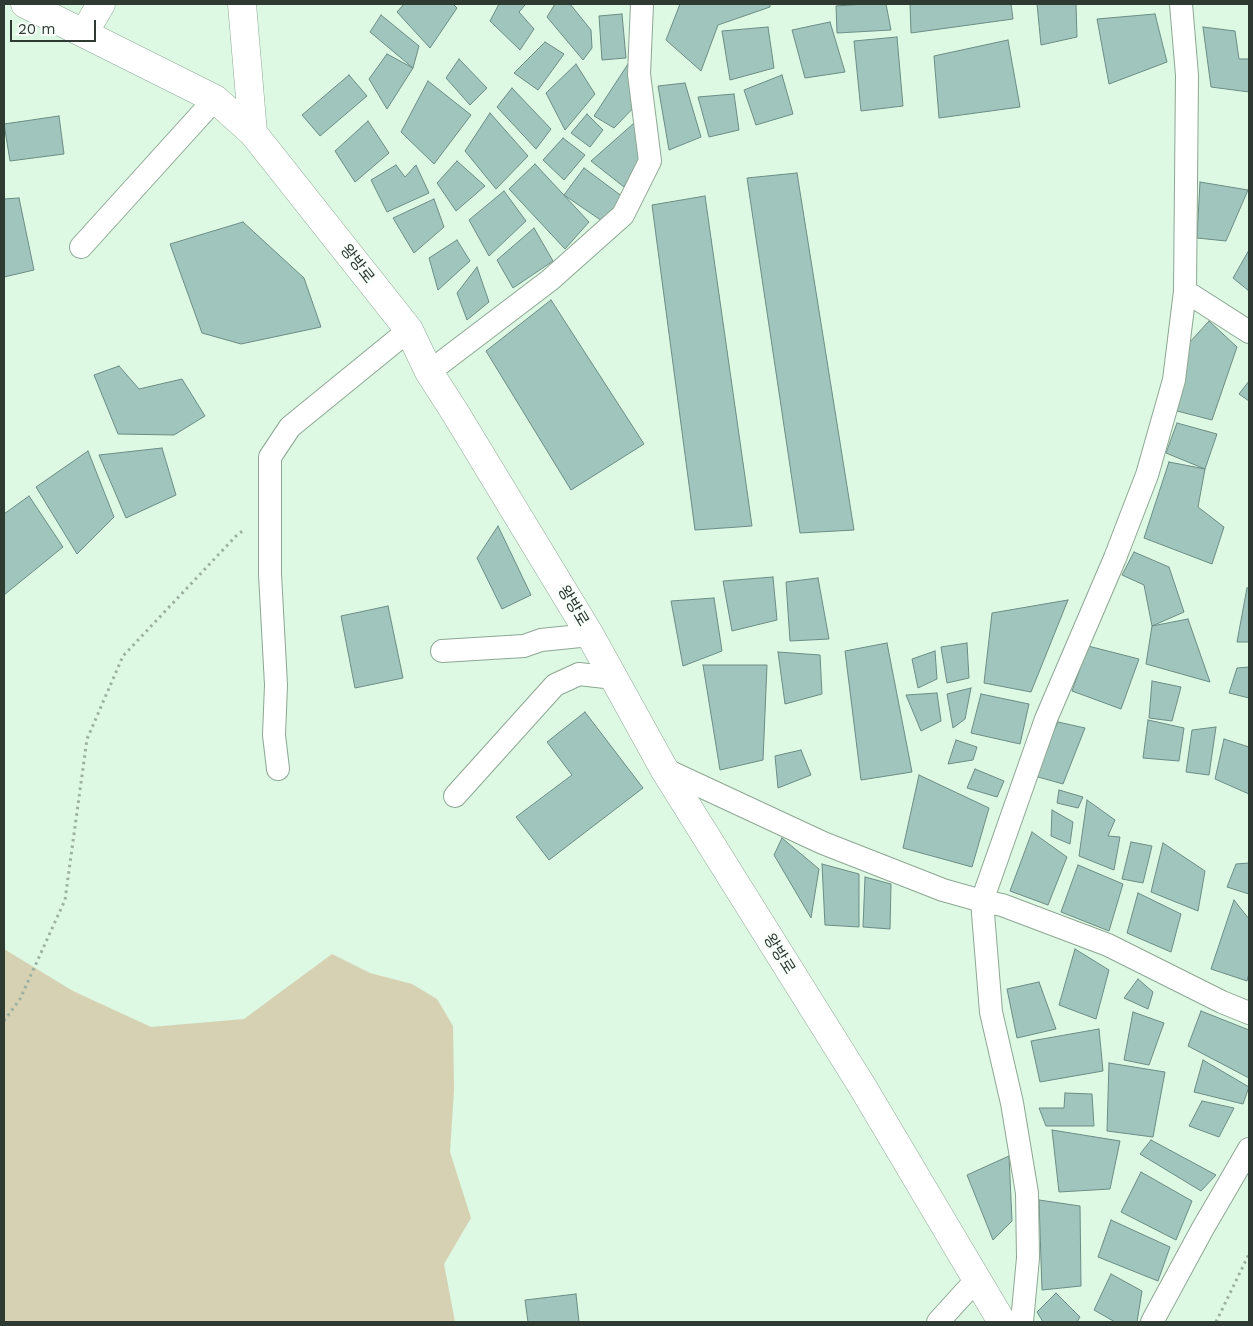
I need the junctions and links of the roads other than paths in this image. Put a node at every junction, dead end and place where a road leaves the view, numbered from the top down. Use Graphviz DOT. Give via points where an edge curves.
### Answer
graph roads {
  1 [pos="25,4"];
  2 [pos="101,4"];
  3 [pos="242,4"];
  4 [pos="642,4"];
  5 [pos="1181,4"];
  6 [pos="84,33"];
  7 [pos="215,99"];
  8 [pos="253,133"];
  9 [pos="80,247"];
  10 [pos="1185,291"];
  11 [pos="409,330"];
  12 [pos="1249,332"];
  13 [pos="429,372"];
  14 [pos="590,635"];
  15 [pos="442,651"];
  16 [pos="614,678"];
  17 [pos="278,769"];
  18 [pos="664,769"];
  19 [pos="454,796"];
  20 [pos="982,901"];
  21 [pos="1249,1013"];
  22 [pos="1249,1149"];
  23 [pos="976,1279"];
  24 [pos="938,1322"];
  25 [pos="1002,1322"];
  26 [pos="1022,1322"];
  27 [pos="1152,1322"];
  1 -- 6 [label="main road, 왕방로"];
  2 -- 6 [label="main road"];
  3 -- 8 [label="main road"];
  4 -- 13 [label="street" via="639,74 650,161 622,215 550,280"];
  5 -- 10 [label="street" via="1187,75"];
  6 -- 7 [label="main road, 왕방로"];
  7 -- 8 [label="main road, 왕방로"];
  7 -- 9 [label="street"];
  8 -- 11 [label="main road, 왕방로"];
  10 -- 12 [label="street"];
  10 -- 20 [label="street" via="1174,380 1146,475 1115,558 1046,719"];
  11 -- 13 [label="main road, 왕방로"];
  11 -- 17 [label="street" via="290,427 270,457 270,574 276,685 274,735"];
  13 -- 14 [label="main road, 왕방로"];
  14 -- 15 [label="street" via="541,640 524,646"];
  14 -- 16 [label="main road, 왕방로"];
  16 -- 18 [label="main road, 왕방로"];
  16 -- 19 [label="street" via="579,674 555,685"];
  18 -- 20 [label="street" via="823,843 943,890"];
  18 -- 23 [label="main road, 왕방로" via="862,1086"];
  20 -- 21 [label="street" via="1002,905 1108,945"];
  20 -- 26 [label="street" via="991,1012 1012,1103 1027,1193 1028,1258"];
  22 -- 27 [label="street"];
  23 -- 24 [label="street"];
  23 -- 25 [label="main road, 왕방로"];
}
